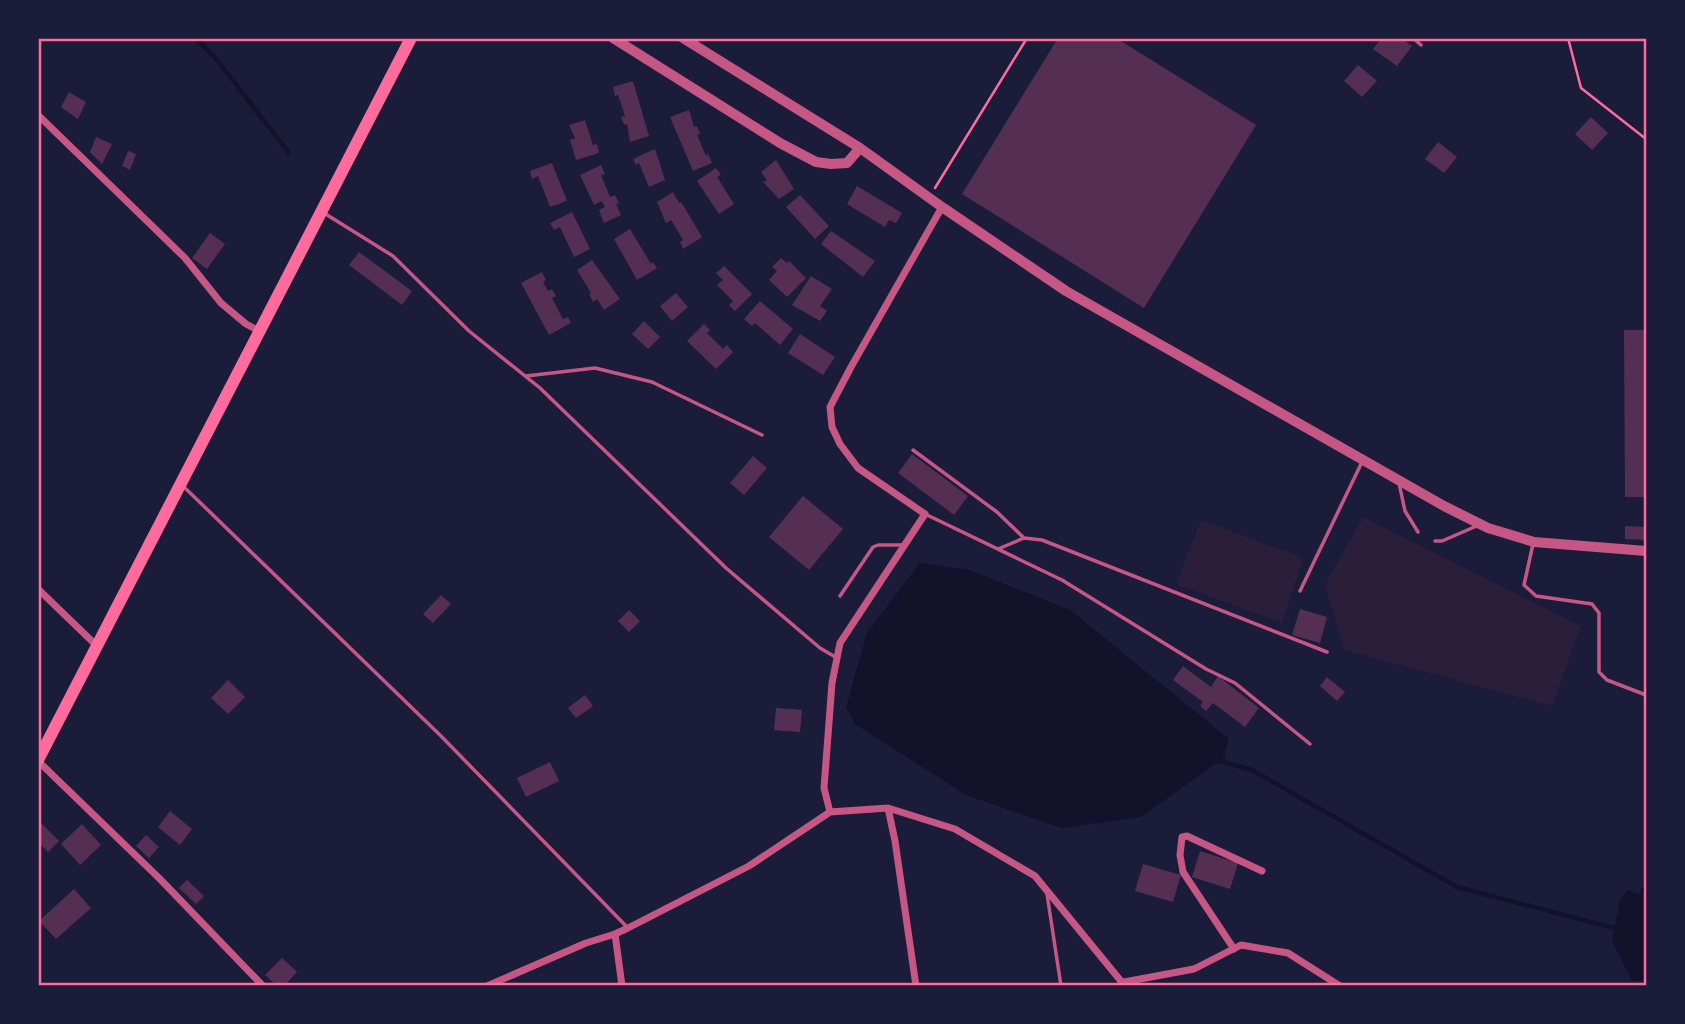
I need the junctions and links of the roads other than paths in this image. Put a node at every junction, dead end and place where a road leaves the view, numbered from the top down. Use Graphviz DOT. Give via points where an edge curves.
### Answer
graph roads {
  1 [pos="411,38"];
  2 [pos="612,38"];
  3 [pos="683,38"];
  4 [pos="1413,38"];
  5 [pos="1421,45"];
  6 [pos="38,115"];
  7 [pos="860,148"];
  8 [pos="942,207"];
  9 [pos="322,212"];
  10 [pos="261,332"];
  11 [pos="526,376"];
  12 [pos="762,435"];
  13 [pos="913,450"];
  14 [pos="1363,460"];
  15 [pos="1399,481"];
  16 [pos="181,484"];
  17 [pos="925,514"];
  18 [pos="1480,524"];
  19 [pos="1419,531"];
  20 [pos="1024,538"];
  21 [pos="1435,541"];
  22 [pos="1534,542"];
  23 [pos="905,545"];
  24 [pos="998,549"];
  25 [pos="1647,551"];
  26 [pos="38,589"];
  27 [pos="1300,591"];
  28 [pos="840,596"];
  29 [pos="97,646"];
  30 [pos="1327,652"];
  31 [pos="837,658"];
  32 [pos="1647,695"];
  33 [pos="1310,744"];
  34 [pos="38,760"];
  35 [pos="888,808"];
  36 [pos="830,812"];
  37 [pos="1262,871"];
  38 [pos="1046,889"];
  39 [pos="628,928"];
  40 [pos="615,934"];
  41 [pos="1234,948"];
  42 [pos="1124,984"];
  43 [pos="263,985"];
  44 [pos="487,985"];
  45 [pos="622,985"];
  46 [pos="916,985"];
  47 [pos="1061,985"];
  48 [pos="1340,985"];
  1 -- 9 [label="main road"];
  2 -- 7 [label="street" via="816,162 847,163"];
  3 -- 7 [label="street"];
  4 -- 5 [label="lane"];
  6 -- 10 [label="street" via="185,258 221,303"];
  7 -- 8 [label="street"];
  8 -- 14 [label="street" via="1066,291"];
  8 -- 17 [label="street" via="830,407 832,427 858,468"];
  9 -- 10 [label="main road"];
  9 -- 11 [label="lane" via="393,256 469,331"];
  10 -- 16 [label="main road"];
  11 -- 12 [label="lane" via="595,368 652,382"];
  11 -- 31 [label="lane" via="726,568"];
  13 -- 20 [label="lane" via="997,512"];
  14 -- 15 [label="street"];
  14 -- 27 [label="lane"];
  15 -- 18 [label="street"];
  15 -- 19 [label="lane" via="1405,511"];
  16 -- 29 [label="main road"];
  16 -- 39 [label="lane" via="441,736"];
  17 -- 23 [label="street"];
  17 -- 24 [label="lane"];
  18 -- 21 [label="lane"];
  18 -- 22 [label="street"];
  20 -- 24 [label="lane"];
  20 -- 30 [label="lane" via="1042,540"];
  22 -- 25 [label="street"];
  22 -- 32 [label="lane" via="1524,585 1536,596 1592,604 1599,613 1599,672 1607,680"];
  23 -- 28 [label="lane" via="873,547"];
  23 -- 31 [label="street" via="840,643"];
  24 -- 33 [label="lane" via="1062,580 1236,683"];
  26 -- 29 [label="street"];
  29 -- 34 [label="main road"];
  31 -- 36 [label="street" via="824,788"];
  34 -- 43 [label="street"];
  35 -- 36 [label="street"];
  35 -- 38 [label="street" via="955,829 1035,876"];
  35 -- 46 [label="street"];
  36 -- 39 [label="street" via="749,866"];
  37 -- 41 [label="street" via="1182,837 1183,873"];
  38 -- 42 [label="street"];
  38 -- 47 [label="lane"];
  39 -- 40 [label="street"];
  40 -- 44 [label="street"];
  40 -- 45 [label="street"];
  41 -- 42 [label="street" via="1194,969"];
  41 -- 48 [label="street" via="1241,945 1288,953"];
}
